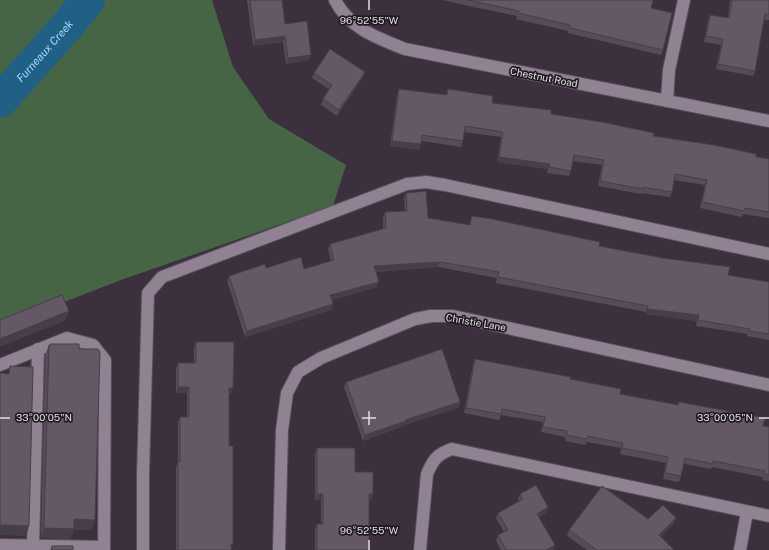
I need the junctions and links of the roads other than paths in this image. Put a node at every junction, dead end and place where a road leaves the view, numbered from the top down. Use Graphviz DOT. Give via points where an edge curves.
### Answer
graph roads {
  1 [pos="335,0"];
  2 [pos="684,0"];
  3 [pos="667,101"];
  4 [pos="769,120"];
  5 [pos="769,254"];
  6 [pos="38,349"];
  7 [pos="0,365"];
  8 [pos="769,385"];
  9 [pos="747,512"];
  10 [pos="769,516"];
  11 [pos="0,545"];
  12 [pos="33,546"];
  13 [pos="104,548"];
  14 [pos="143,550"];
  15 [pos="279,550"];
  16 [pos="420,550"];
  17 [pos="740,550"];
  1 -- 3 [label="street, Chestnut Road" via="340,11 354,24 375,37 405,49"];
  2 -- 3 [label="street" via="669,70"];
  3 -- 4 [label="street, Chestnut Road"];
  5 -- 14 [label="street" via="426,182 407,184 162,277 148,294"];
  6 -- 7 [label="street"];
  6 -- 12 [label="street"];
  6 -- 13 [label="street" via="67,338 93,345 105,360"];
  8 -- 15 [label="street, Christie Lane" via="453,316 415,319 321,358 298,372 287,392 282,430"];
  9 -- 10 [label="street"];
  9 -- 16 [label="street" via="452,449 441,453 426,474"];
  9 -- 17 [label="street"];
  11 -- 12 [label="street"];
  12 -- 13 [label="street"];
}
